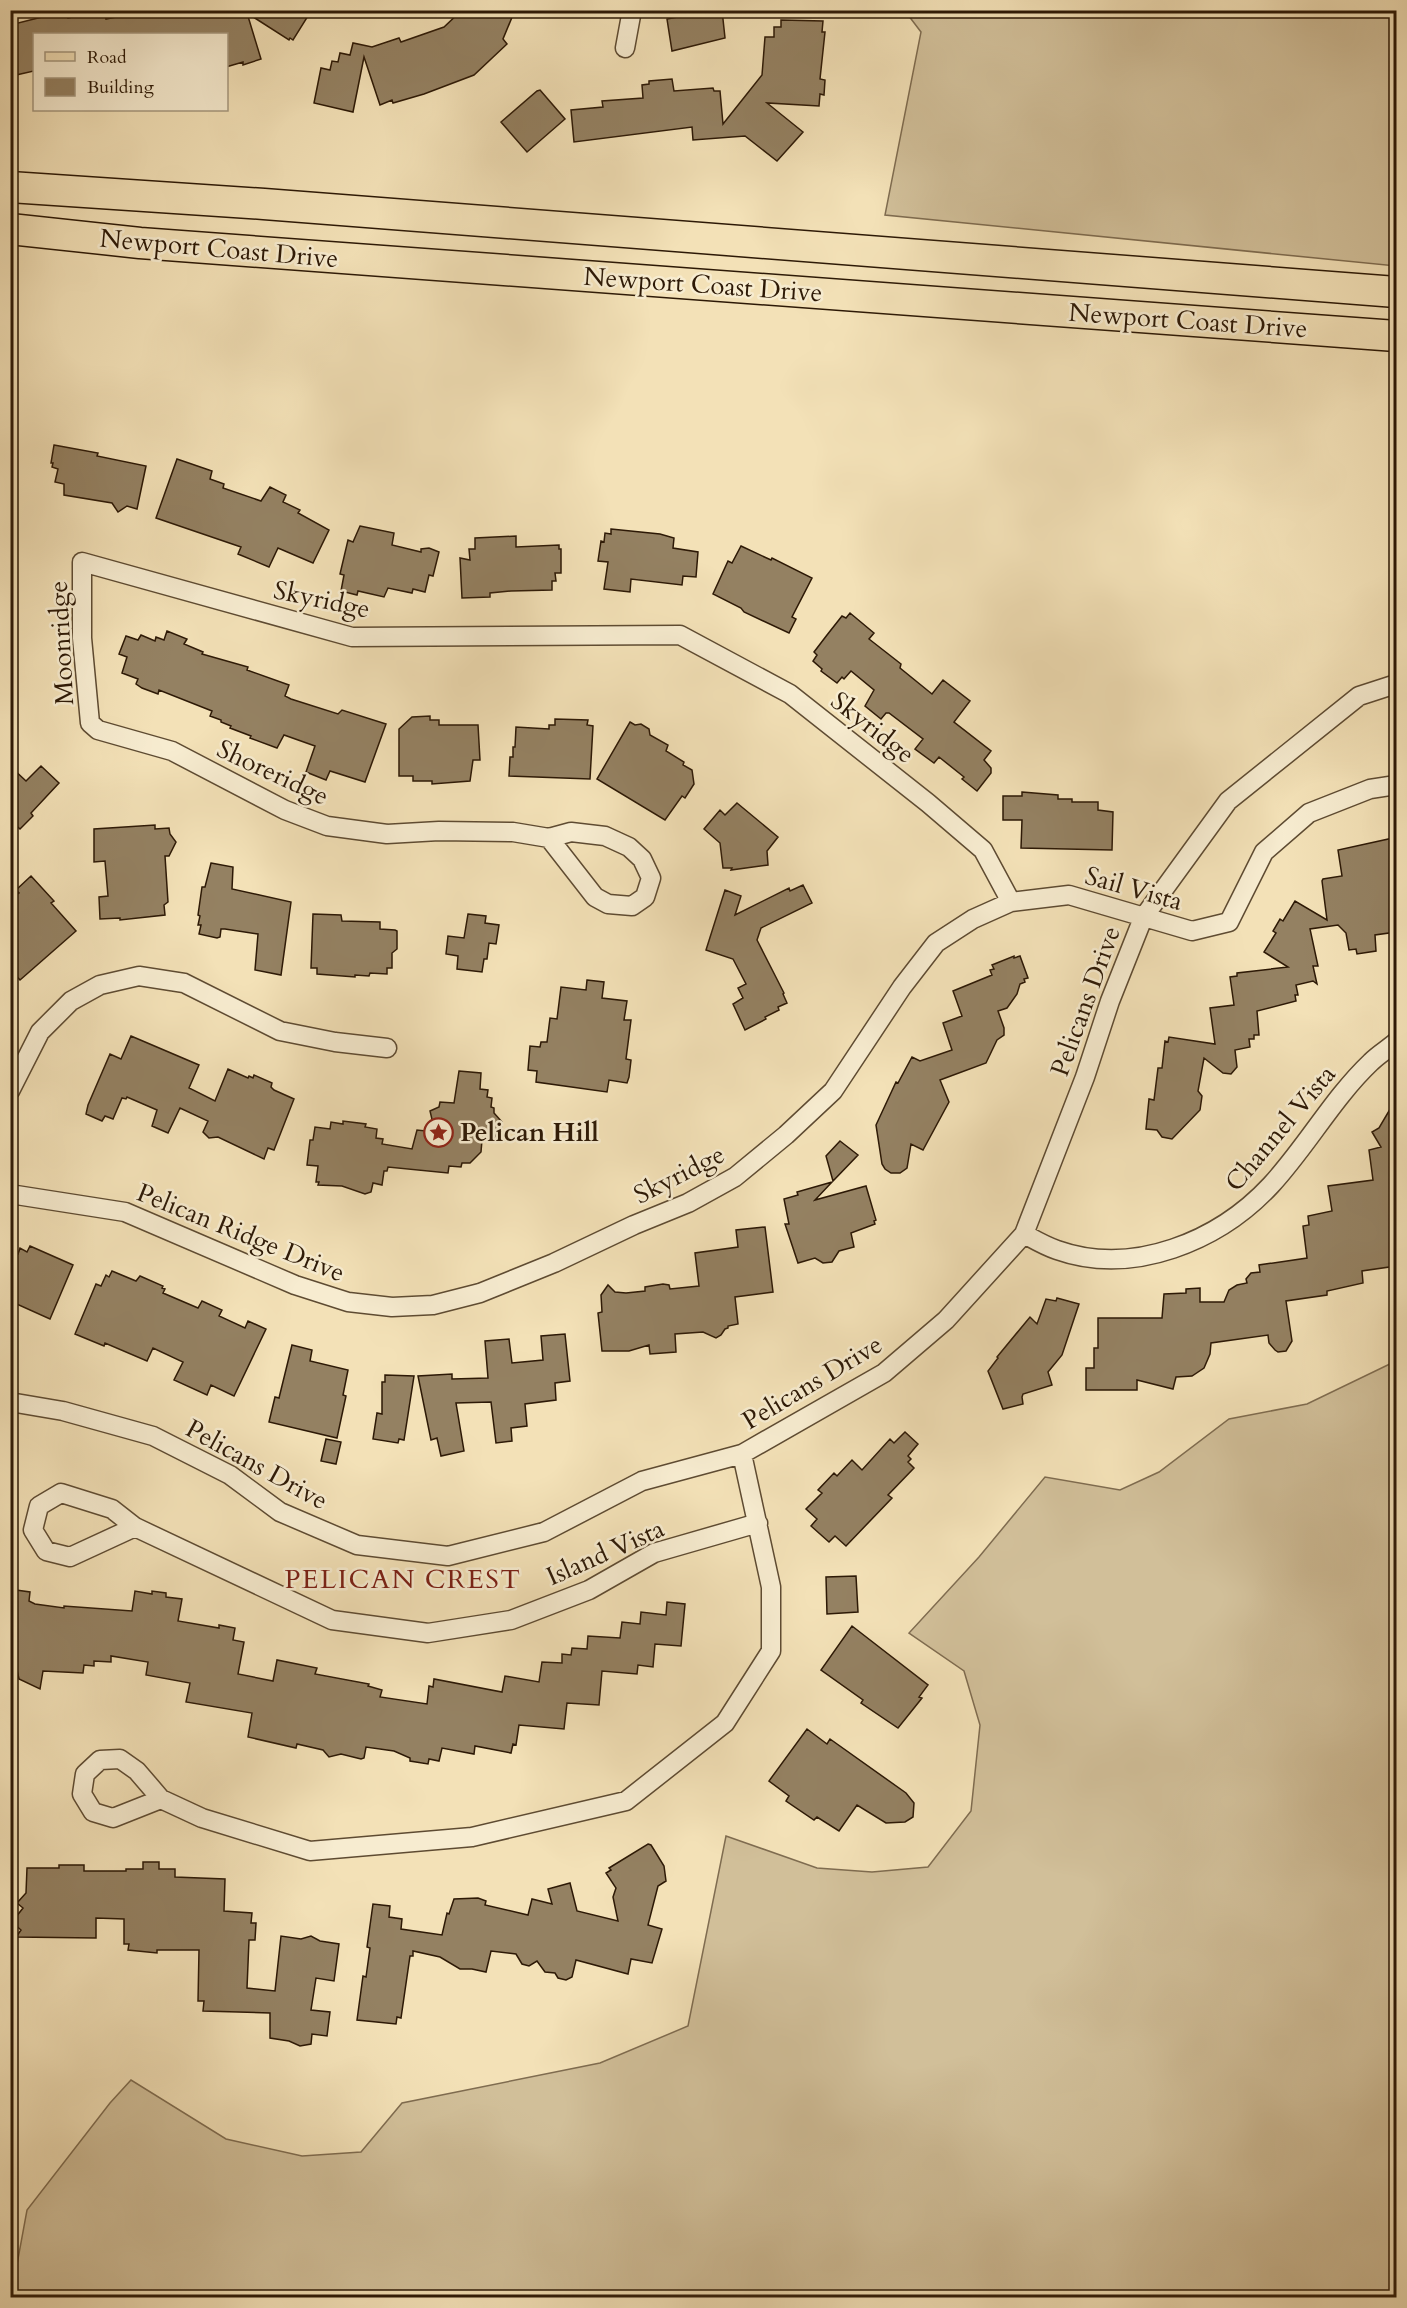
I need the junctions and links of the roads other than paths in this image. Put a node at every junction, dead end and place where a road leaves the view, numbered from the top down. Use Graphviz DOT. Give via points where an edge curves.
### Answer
graph roads {
  1 [pos="632,10"];
  2 [pos="625,48"];
  3 [pos="10,187"];
  4 [pos="10,229"];
  5 [pos="1396,292"];
  6 [pos="1396,336"];
  7 [pos="82,562"];
  8 [pos="1396,684"];
  9 [pos="90,723"];
  10 [pos="1396,785"];
  11 [pos="549,838"];
  12 [pos="1011,902"];
  13 [pos="1143,918"];
  14 [pos="1396,1042"];
  15 [pos="387,1048"];
  16 [pos="10,1091"];
  17 [pos="10,1194"];
  18 [pos="1024,1234"];
  19 [pos="554,1263"];
  20 [pos="10,1402"];
  21 [pos="742,1454"];
  22 [pos="758,1523"];
  23 [pos="135,1527"];
  24 [pos="161,1799"];
  1 -- 2 [label="street"];
  3 -- 5 [label="main road, Newport Coast Drive"];
  4 -- 6 [label="main road, Newport Coast Drive" via="140,243"];
  7 -- 9 [label="street, Moonridge" via="82,638"];
  7 -- 12 [label="street, Skyridge" via="352,637 680,635 790,694 928,803 983,850"];
  8 -- 13 [label="street, Pelicans Drive" via="1359,696 1228,801"];
  9 -- 11 [label="street, Shoreridge" via="98,730 172,751 285,810 327,826 387,834 513,832"];
  10 -- 13 [label="street, Sail Vista" via="1370,789 1309,813 1264,852 1229,922 1192,931"];
  11 -- 11 [label="street, Shoreridge" via="571,832 605,836 629,847 642,859 651,878 645,897 632,906 608,904 595,897"];
  12 -- 13 [label="street, Sail Vista" via="1069,895"];
  12 -- 19 [label="street, Skyridge" via="936,943 833,1091 735,1177 688,1203"];
  13 -- 18 [label="street, Pelicans Drive"];
  14 -- 18 [label="street, Channel Vista" via="1346,1090 1272,1184 1243,1212 1212,1232 1157,1253 1116,1258 1057,1250"];
  15 -- 16 [label="street" via="280,1031 184,982 140,976 100,985 71,1001 40,1032"];
  17 -- 19 [label="street, Pelican Ridge Drive" via="125,1212 295,1285 348,1302 392,1307 433,1305 480,1293"];
  18 -- 21 [label="street, Pelicans Drive" via="946,1320 884,1373"];
  20 -- 21 [label="street, Pelicans Drive" via="63,1411 153,1436 230,1474 280,1512 357,1545 448,1556 544,1532 642,1481"];
  21 -- 22 [label="street"];
  22 -- 23 [label="street, Island Vista" via="654,1553 590,1590 511,1620 428,1633 332,1620"];
  22 -- 24 [label="street" via="771,1587 771,1651 725,1723 626,1802 472,1837 310,1851 202,1818"];
  23 -- 23 [label="street, Island Vista" via="112,1509 61,1493 39,1506 33,1530 46,1551 70,1557"];
}
